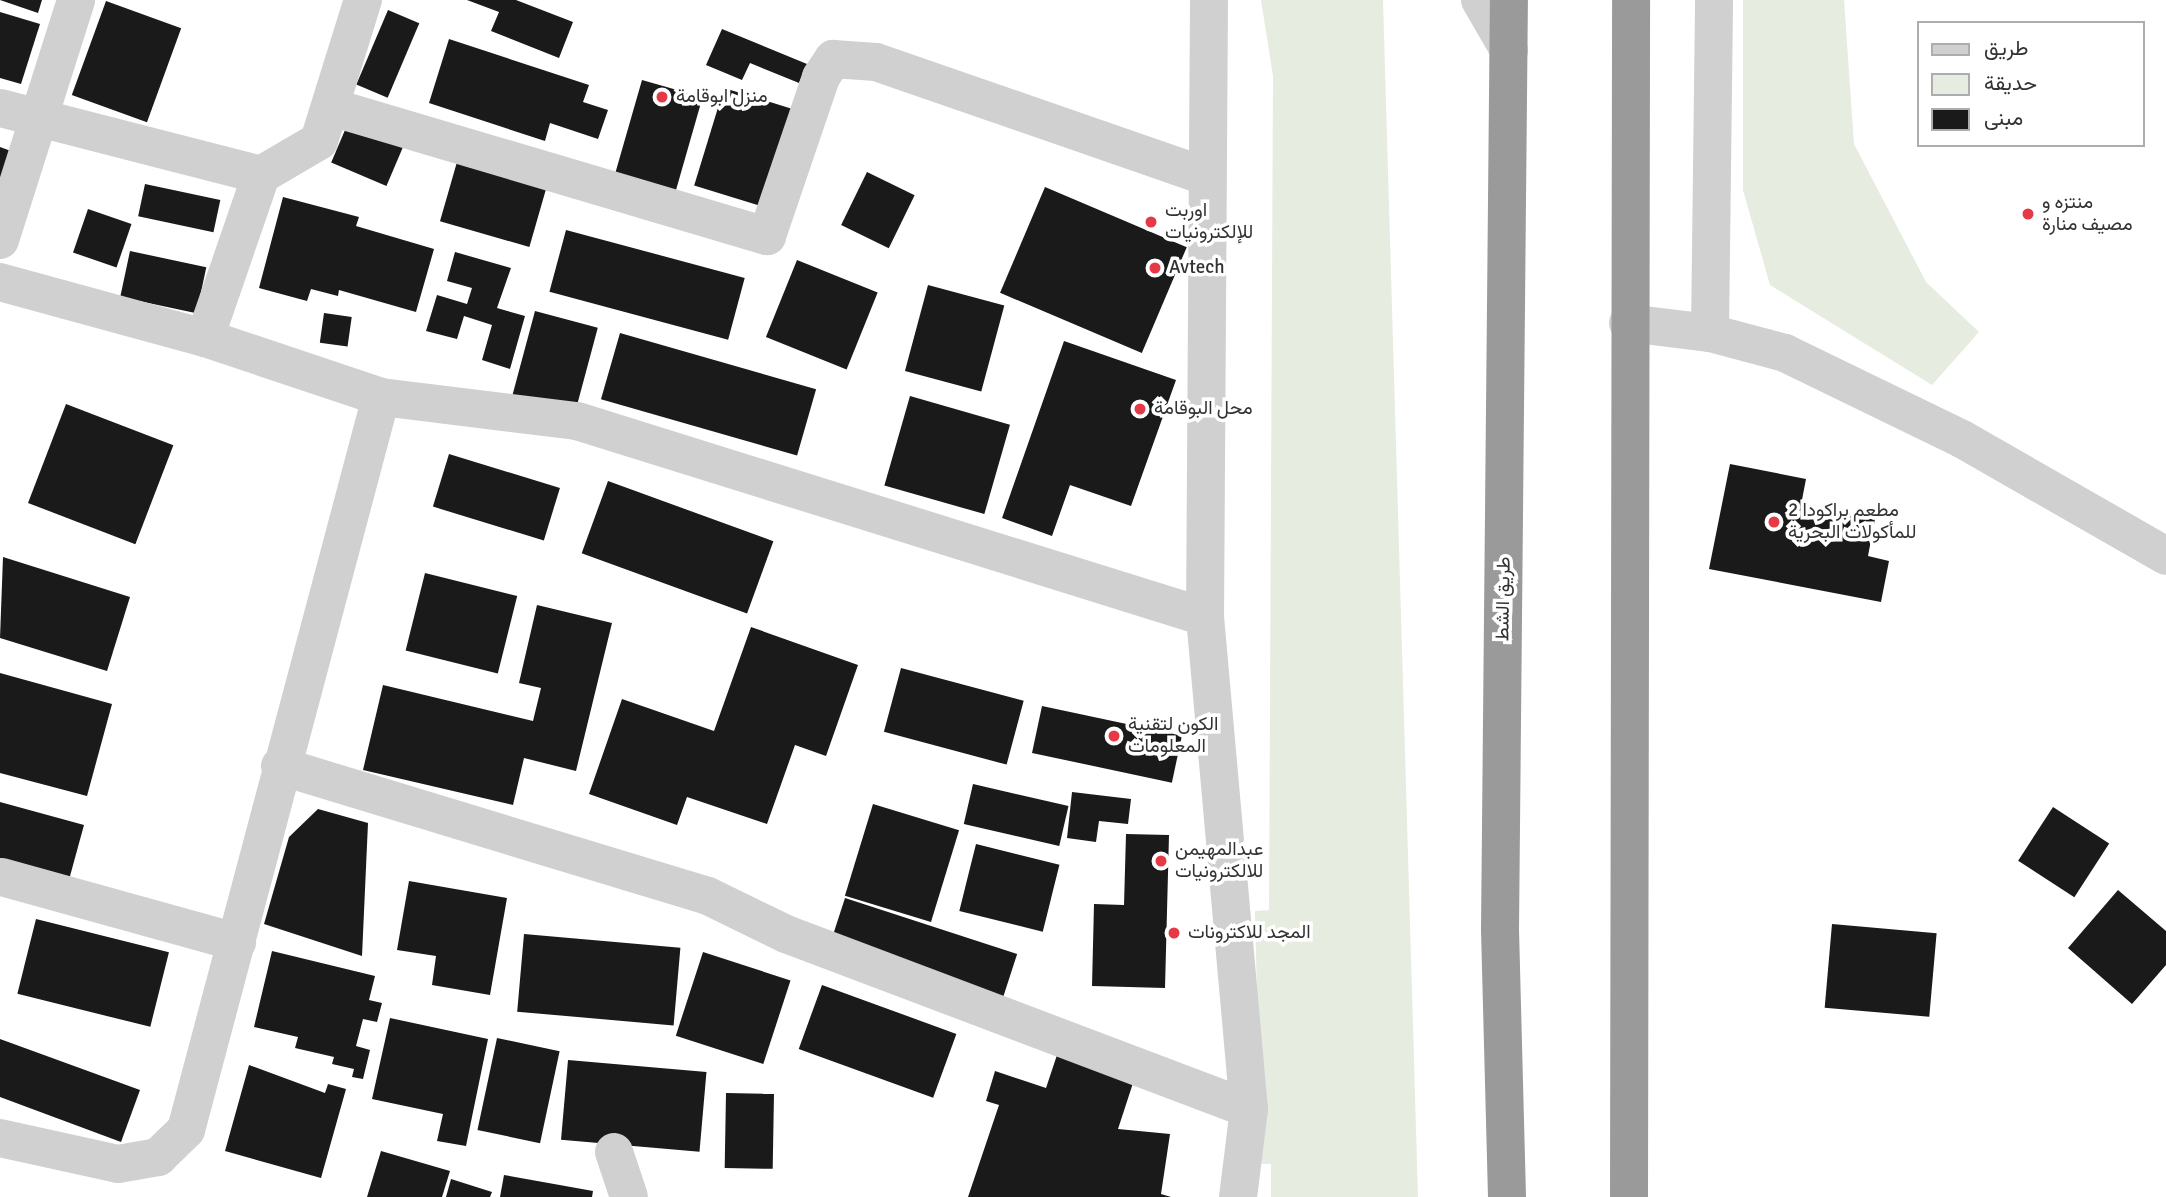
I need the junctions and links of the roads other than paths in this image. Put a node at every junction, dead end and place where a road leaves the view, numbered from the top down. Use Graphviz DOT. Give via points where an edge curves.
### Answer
graph roads {
  1 [pos="76,0"];
  2 [pos="363,0"];
  3 [pos="1209,0"];
  4 [pos="1480,0"];
  5 [pos="1509,0"];
  6 [pos="1631,0"];
  7 [pos="1714,0"];
  8 [pos="1509,50"];
  9 [pos="331,107"];
  10 [pos="18,110"];
  11 [pos="261,175"];
  12 [pos="1206,176"];
  13 [pos="0,240"];
  14 [pos="0,282"];
  15 [pos="1628,323"];
  16 [pos="1710,333"];
  17 [pos="205,338"];
  18 [pos="380,397"];
  19 [pos="2166,556"];
  20 [pos="1205,617"];
  21 [pos="280,766"];
  22 [pos="2,877"];
  23 [pos="237,942"];
  24 [pos="1249,1109"];
  25 [pos="0,1138"];
  26 [pos="614,1152"];
  27 [pos="629,1197"];
  28 [pos="1238,1197"];
  29 [pos="1507,1197"];
  30 [pos="1629,1197"];
  1 -- 10 [label="street"];
  2 -- 9 [label="street"];
  3 -- 12 [label="street"];
  4 -- 8 [label="street"];
  5 -- 8 [label="highway, طريق الشط"];
  6 -- 15 [label="highway"];
  7 -- 16 [label="street"];
  8 -- 29 [label="highway, طريق الشط" via="1500,930"];
  9 -- 11 [label="street" via="319,141"];
  9 -- 12 [label="street" via="766,236 821,77 833,59 876,62"];
  10 -- 11 [label="street"];
  10 -- 13 [label="street"];
  11 -- 17 [label="street"];
  12 -- 20 [label="street"];
  14 -- 17 [label="street"];
  15 -- 16 [label="street"];
  15 -- 30 [label="highway"];
  16 -- 19 [label="street" via="1785,353 1962,439"];
  17 -- 18 [label="street"];
  18 -- 20 [label="street" via="577,421"];
  18 -- 21 [label="street"];
  20 -- 24 [label="street"];
  21 -- 23 [label="street"];
  21 -- 24 [label="street" via="708,895 786,934"];
  22 -- 23 [label="street"];
  23 -- 25 [label="street" via="186,1130 158,1157 118,1164"];
  24 -- 28 [label="street"];
  26 -- 27 [label="street"];
}
